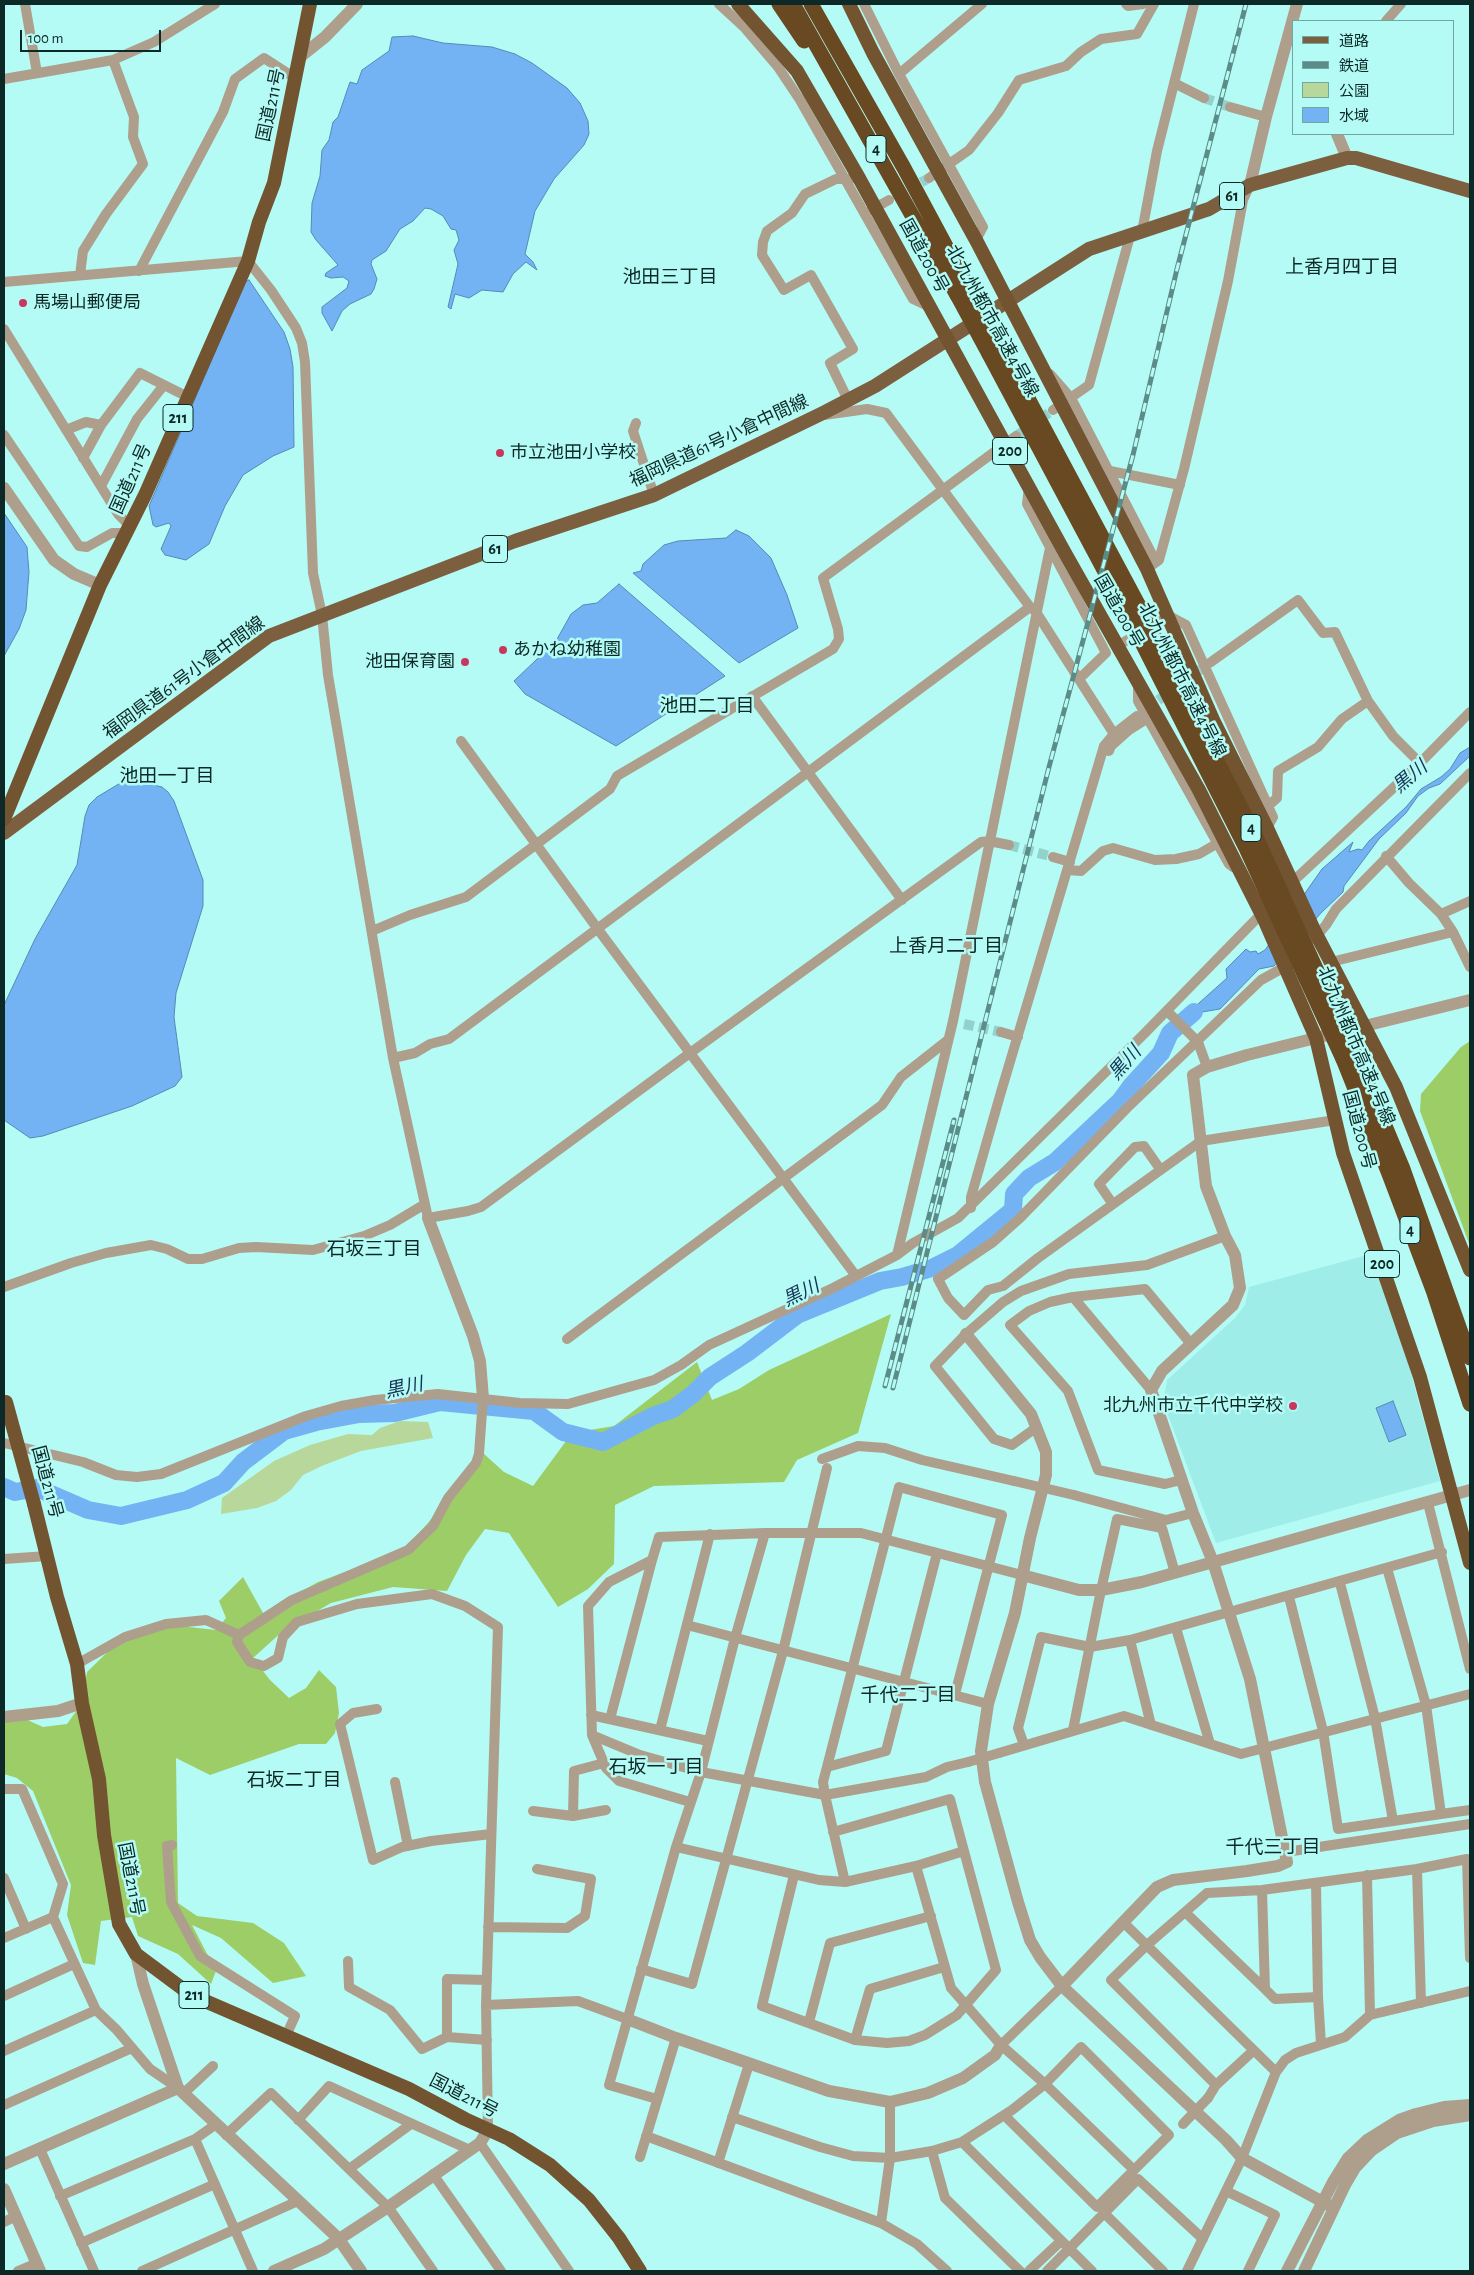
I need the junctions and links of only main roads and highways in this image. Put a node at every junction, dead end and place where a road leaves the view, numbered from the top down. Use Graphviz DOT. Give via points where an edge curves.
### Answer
graph roads {
  1 [pos="310,4"];
  2 [pos="779,4"];
  3 [pos="793,4"];
  4 [pos="811,4"];
  5 [pos="849,4"];
  6 [pos="739,7"];
  7 [pos="891,177"];
  8 [pos="1470,191"];
  9 [pos="963,292"];
  10 [pos="1008,301"];
  11 [pos="950,340"];
  12 [pos="4,818"];
  13 [pos="4,833"];
  14 [pos="1349,1056"];
  15 [pos="1470,1270"];
  16 [pos="1470,1358"];
  17 [pos="5,1397"];
  18 [pos="1470,1404"];
  19 [pos="1463,1492"];
  20 [pos="1470,1563"];
  21 [pos="640,2271"];
  1 -- 12 [label="highway, 国道211号 / 211" via="274,183 248,261 128,530 100,585"];
  2 -- 7 [label="highway"];
  3 -- 7 [label="highway, 北九州都市高速4号線 / 4"];
  4 -- 9 [label="highway, 北九州都市高速4号線 / 4" via="904,168"];
  5 -- 10 [label="highway"];
  6 -- 11 [label="highway, 国道200号 / 200" via="797,71 870,211"];
  7 -- 9 [label="highway, 北九州都市高速4号線 / 4"];
  8 -- 10 [label="main road, 福岡県道61号小倉中間線 / 61" via="1348,158 1250,185 1209,209 1088,249"];
  9 -- 14 [label="highway, 北九州都市高速4号線 / 4, bridge" via="1257,839"];
  10 -- 11 [label="main road, 福岡県道61号小倉中間線 / 61"];
  10 -- 15 [label="highway" via="1152,565 1169,616 1214,722 1315,933 1396,1087"];
  11 -- 13 [label="main road, 福岡県道61号小倉中間線 / 61" via="848,400 654,495 515,541 269,636"];
  11 -- 19 [label="highway, 国道200号 / 200" via="1011,440 1029,486 1112,650 1138,681 1200,790 1285,965 1316,1038 1346,1160"];
  14 -- 16 [label="highway, 北九州都市高速4号線 / 4" via="1404,1169"];
  14 -- 18 [label="highway, 北九州都市高速4号線 / 4"];
  17 -- 21 [label="highway, 国道211号 / 211, bridge" via="77,1664 82,1704 99,1779 104,1835 119,1924 136,1954 191,1994 410,2090 509,2139 550,2165 589,2200"];
  19 -- 20 [label="highway, 国道200号 / 200"];
}
